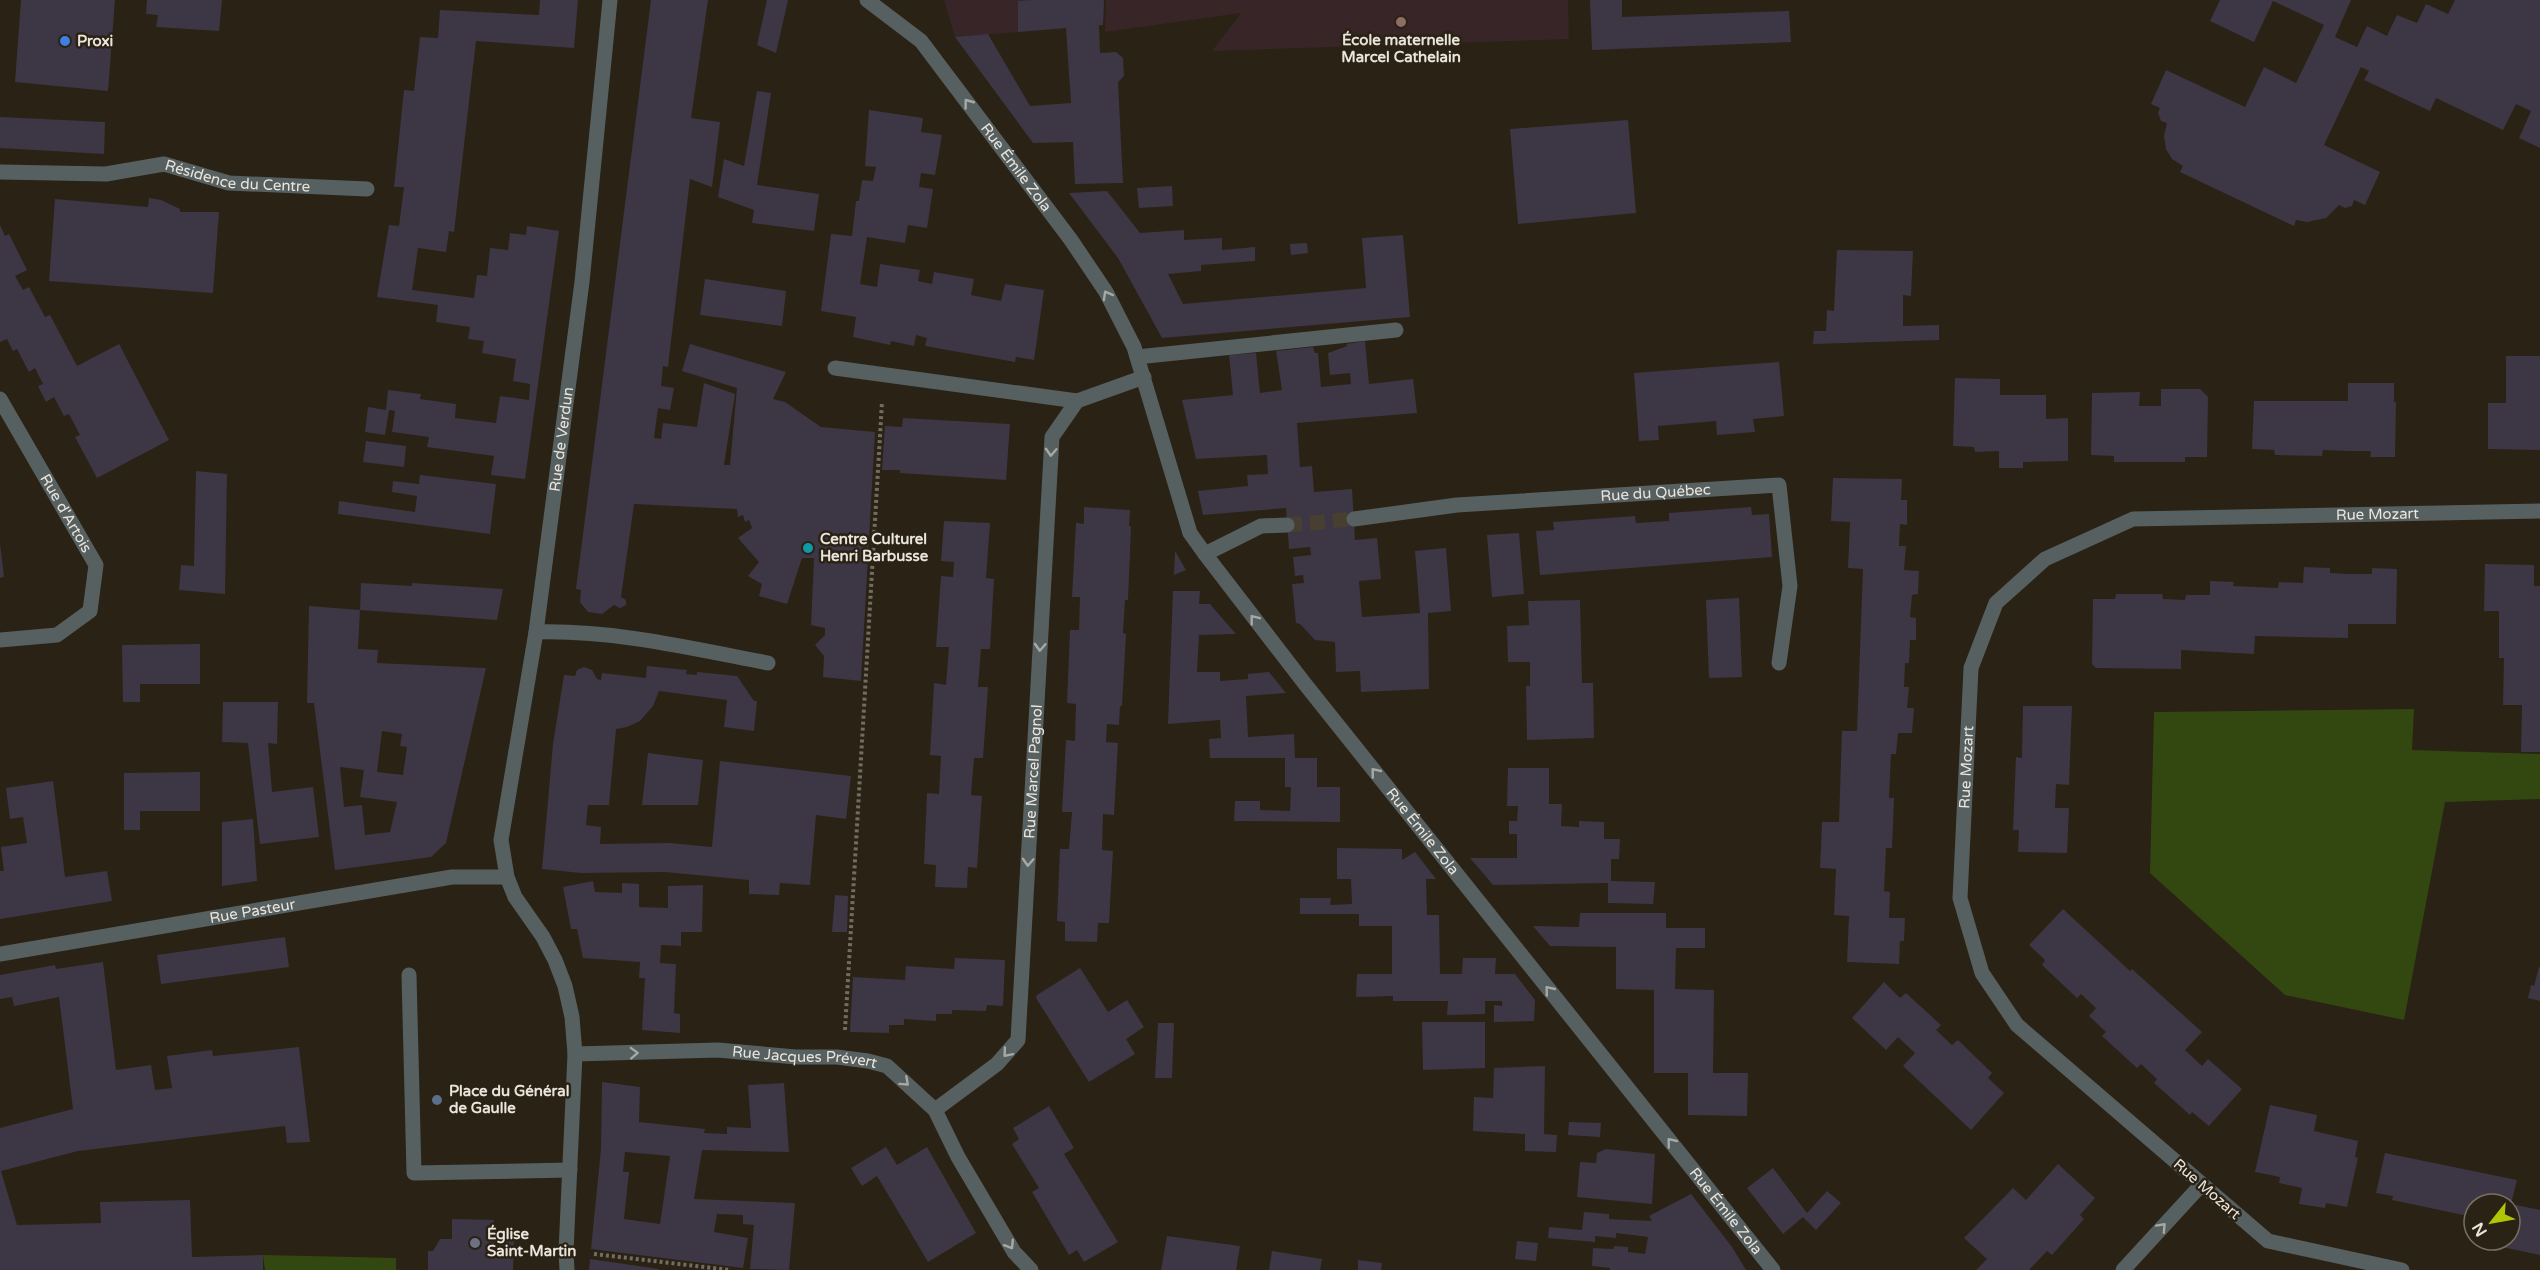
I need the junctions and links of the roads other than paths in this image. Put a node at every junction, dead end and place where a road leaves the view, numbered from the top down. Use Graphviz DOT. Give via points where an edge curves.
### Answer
graph roads {
  1 [pos="610,0"];
  2 [pos="867,0"];
  3 [pos="0,172"];
  4 [pos="367,189"];
  5 [pos="1396,330"];
  6 [pos="1137,357"];
  7 [pos="836,368"];
  8 [pos="1144,377"];
  9 [pos="0,399"];
  10 [pos="1077,402"];
  11 [pos="2540,511"];
  12 [pos="1354,519"];
  13 [pos="1287,525"];
  14 [pos="1204,554"];
  15 [pos="536,632"];
  16 [pos="0,640"];
  17 [pos="768,663"];
  18 [pos="1779,663"];
  19 [pos="507,877"];
  20 [pos="0,954"];
  21 [pos="409,975"];
  22 [pos="575,1054"];
  23 [pos="935,1110"];
  24 [pos="570,1170"];
  25 [pos="2202,1184"];
  26 [pos="567,1270"];
  27 [pos="1031,1270"];
  28 [pos="1773,1270"];
  29 [pos="2122,1270"];
  30 [pos="2402,1270"];
  1 -- 15 [label="street, Rue de Verdun" via="582,282"];
  6 -- 2 [label="street, Rue Émile Zola, one-way" via="1106,291 921,41"];
  3 -- 4 [label="street, Résidence du Centre" via="106,174 164,164 229,183"];
  5 -- 6 [label="street"];
  6 -- 8 [label="street, Rue Émile Zola"];
  7 -- 10 [label="street"];
  8 -- 10 [label="street"];
  8 -- 14 [label="street, Rue Émile Zola" via="1190,533"];
  9 -- 16 [label="street, Rue d'Artois" via="96,566 90,611 57,635"];
  10 -- 23 [label="street, Rue Marcel Pagnol, one-way" via="1052,437 1018,1040 997,1064"];
  11 -- 25 [label="street, Rue Mozart" via="2133,519 2045,559 1996,603 1971,668 1960,898 1982,973 2017,1025"];
  12 -- 18 [label="street, Rue du Québec" via="1457,505 1779,485 1790,586"];
  13 -- 14 [label="street" via="1260,526"];
  28 -- 14 [label="street, Rue Émile Zola, one-way"];
  15 -- 17 [label="street" via="578,631 640,637"];
  15 -- 19 [label="street, Rue de Verdun" via="501,840"];
  19 -- 20 [label="street, Rue Pasteur" via="452,877"];
  19 -- 22 [label="street, Rue de Verdun" via="515,897 547,945 565,986"];
  21 -- 24 [label="street" via="414,1173"];
  22 -- 23 [label="street, Rue Jacques Prévert, one-way" via="718,1050 868,1061 887,1066"];
  22 -- 24 [label="street, Rue de Verdun"];
  23 -- 27 [label="street, Rue Jacques Prévert, one-way" via="1014,1252"];
  24 -- 26 [label="street, Rue de Verdun"];
  29 -- 25 [label="street, one-way"];
  25 -- 30 [label="street, Rue Mozart" via="2268,1241"];
}
